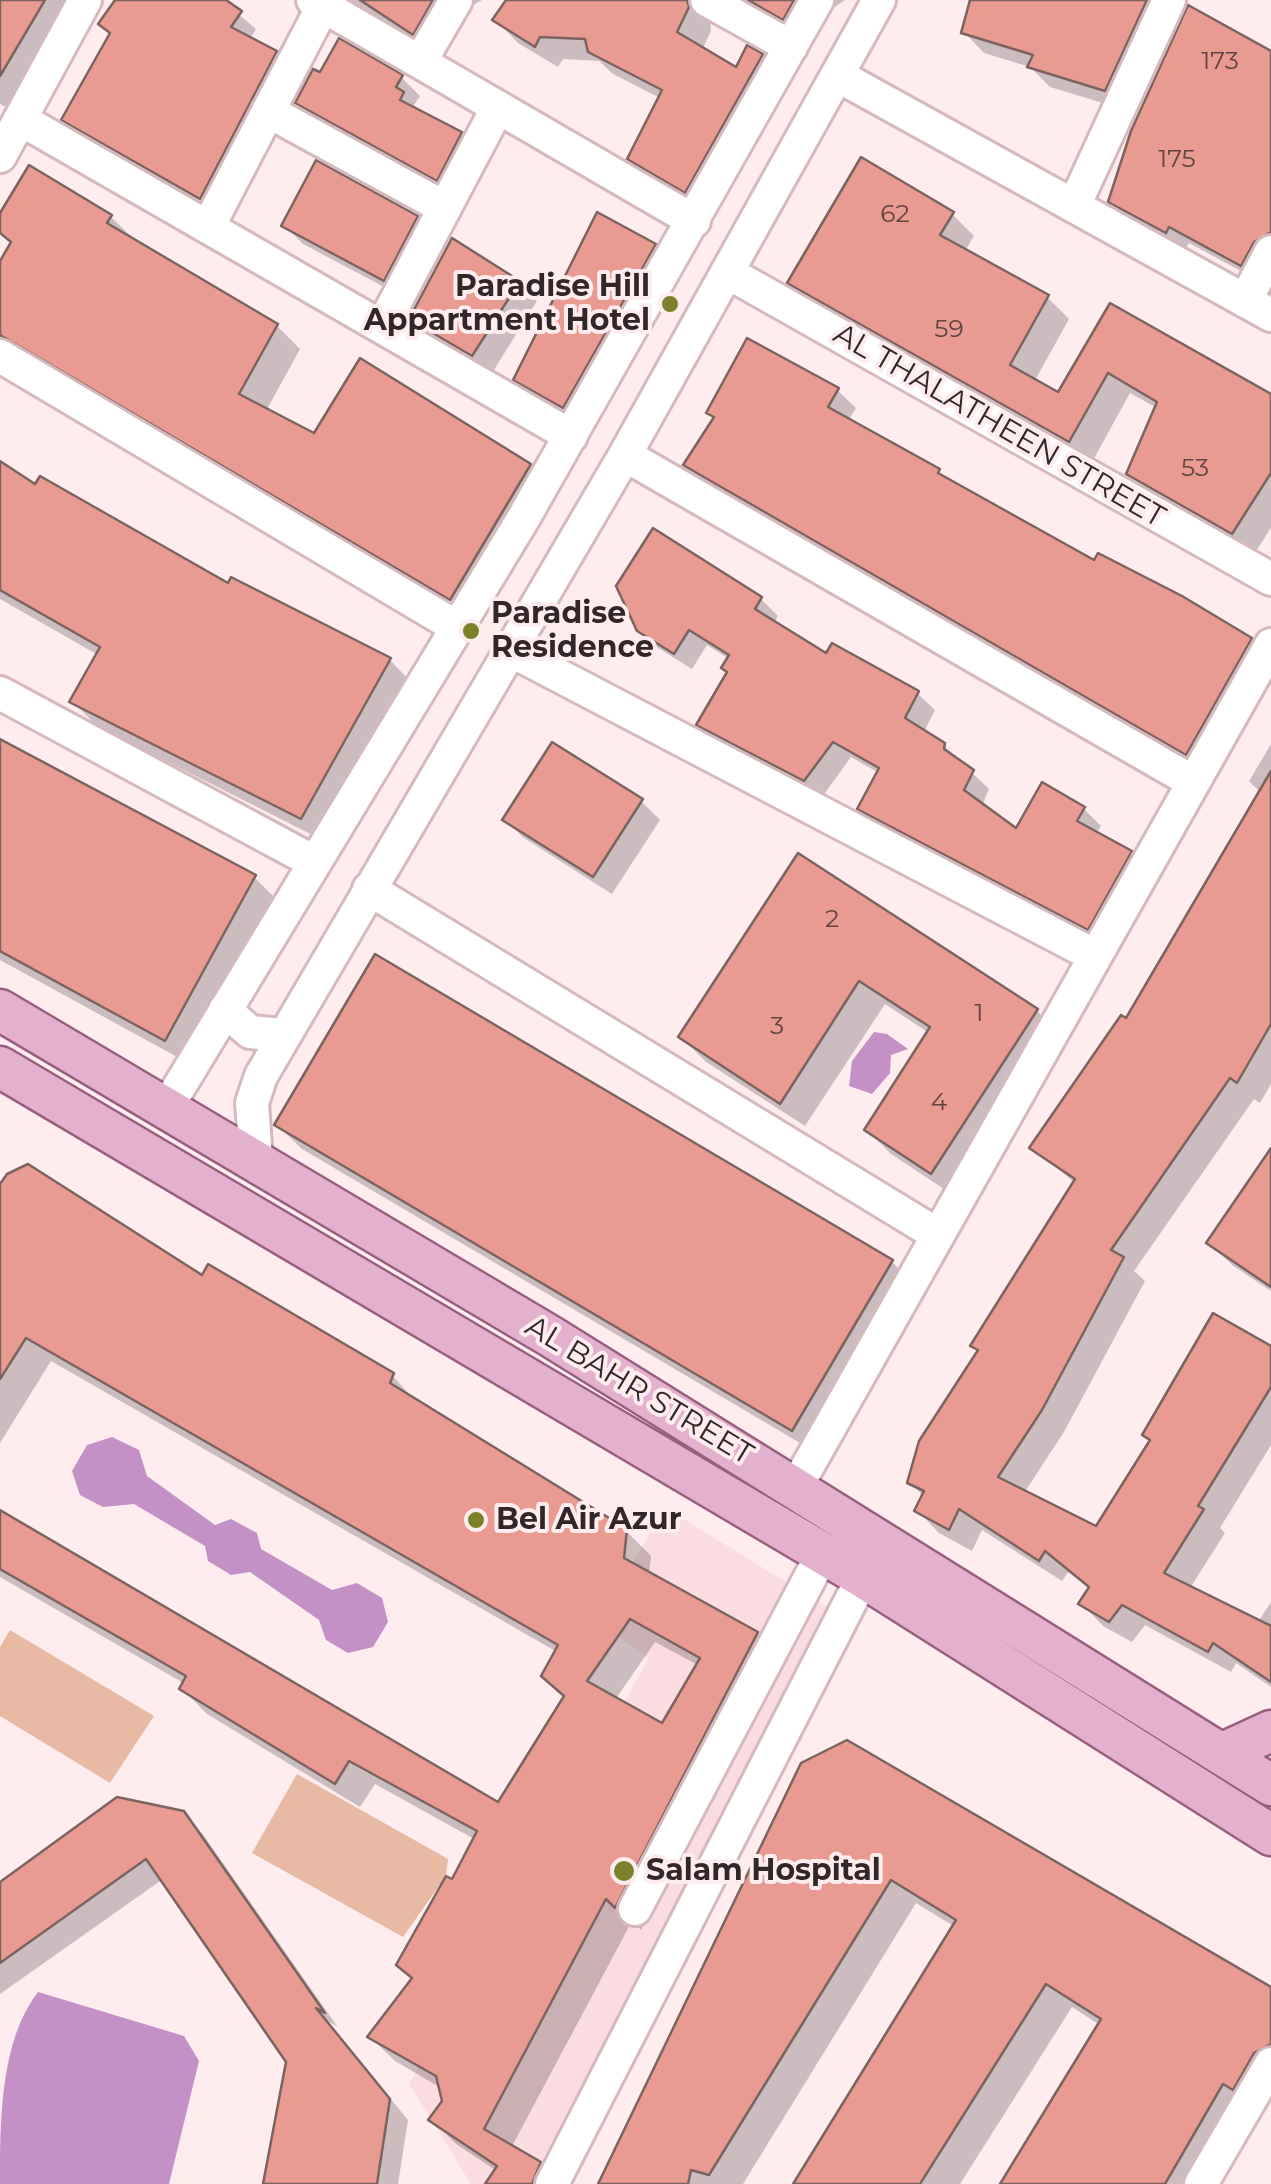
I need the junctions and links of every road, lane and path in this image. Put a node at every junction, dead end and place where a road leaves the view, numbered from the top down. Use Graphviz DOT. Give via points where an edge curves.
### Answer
graph roads {
  1 [pos="85,0"];
  2 [pos="456,0"];
  3 [pos="706,0"];
  4 [pos="816,0"];
  5 [pos="879,0"];
  6 [pos="1169,0"];
  7 [pos="318,3"];
  8 [pos="791,48"];
  9 [pos="420,62"];
  10 [pos="837,76"];
  11 [pos="498,106"];
  12 [pos="268,110"];
  13 [pos="20,119"];
  14 [pos="0,156"];
  15 [pos="1074,206"];
  16 [pos="445,208"];
  17 [pos="694,220"];
  18 [pos="208,227"];
  19 [pos="1271,252"];
  20 [pos="727,272"];
  21 [pos="1258,308"];
  22 [pos="382,327"];
  23 [pos="0,356"];
  24 [pos="570,436"];
  25 [pos="625,455"];
  26 [pos="523,518"];
  27 [pos="570,548"];
  28 [pos="1271,580"];
  29 [pos="455,626"];
  30 [pos="1271,645"];
  31 [pos="510,650"];
  32 [pos="0,693"];
  33 [pos="1193,782"];
  34 [pos="314,862"];
  35 [pos="369,890"];
  36 [pos="1096,956"];
  37 [pos="0,1010"];
  38 [pos="226,1010"];
  39 [pos="284,1035"];
  40 [pos="0,1067"];
  41 [pos="168,1107"];
  42 [pos="256,1160"];
  43 [pos="938,1235"];
  44 [pos="796,1487"];
  45 [pos="823,1553"];
  46 [pos="862,1576"];
  47 [pos="1271,1731"];
  48 [pos="1221,1754"];
  49 [pos="1271,1785"];
  50 [pos="1271,1835"];
  51 [pos="636,1910"];
  52 [pos="1271,2064"];
  53 [pos="552,2184"];
  54 [pos="1200,2184"];
  1 -- 13 [label="street"];
  2 -- 9 [label="street"];
  3 -- 8 [label="street"];
  4 -- 8 [label="street"];
  5 -- 10 [label="street"];
  6 -- 15 [label="street"];
  7 -- 9 [label="street"];
  7 -- 12 [label="street"];
  8 -- 17 [label="street"];
  9 -- 11 [label="street"];
  10 -- 15 [label="street"];
  10 -- 20 [label="street"];
  11 -- 16 [label="street"];
  11 -- 17 [label="street"];
  12 -- 16 [label="street"];
  12 -- 18 [label="street"];
  13 -- 14 [label="street"];
  13 -- 18 [label="street"];
  15 -- 21 [label="street"];
  16 -- 22 [label="street"];
  17 -- 24 [label="street"];
  18 -- 22 [label="street"];
  19 -- 21 [label="street"];
  20 -- 25 [label="street"];
  20 -- 28 [label="street, AL THALATHEEN STREET"];
  22 -- 24 [label="street"];
  23 -- 29 [label="street"];
  24 -- 26 [label="street"];
  25 -- 27 [label="street"];
  25 -- 33 [label="street"];
  26 -- 27 [label="street"];
  26 -- 29 [label="street"];
  27 -- 31 [label="street"];
  29 -- 34 [label="street"];
  30 -- 33 [label="street"];
  31 -- 35 [label="street"];
  31 -- 36 [label="street"];
  32 -- 34 [label="street"];
  33 -- 36 [label="street"];
  34 -- 38 [label="street"];
  35 -- 39 [label="street"];
  35 -- 43 [label="street"];
  36 -- 43 [label="street"];
  37 -- 41 [label="main road, AL BAHR STREET"];
  38 -- 39 [label="street" via="250,1032"];
  38 -- 41 [label="street"];
  39 -- 42 [label="street" via="252,1104"];
  40 -- 45 [label="main road, AL BAHR STREET"];
  41 -- 42 [label="main road, AL BAHR STREET"];
  42 -- 44 [label="main road, AL BAHR STREET"];
  43 -- 44 [label="street"];
  44 -- 48 [label="main road, AL BAHR STREET"];
  45 -- 46 [label="main road, AL BAHR STREET"];
  45 -- 51 [label="street"];
  46 -- 50 [label="main road, AL BAHR STREET"];
  46 -- 53 [label="street"];
  47 -- 48 [label="main road"];
  48 -- 49 [label="main road, AL BAHR STREET"];
  52 -- 54 [label="street"];
}
